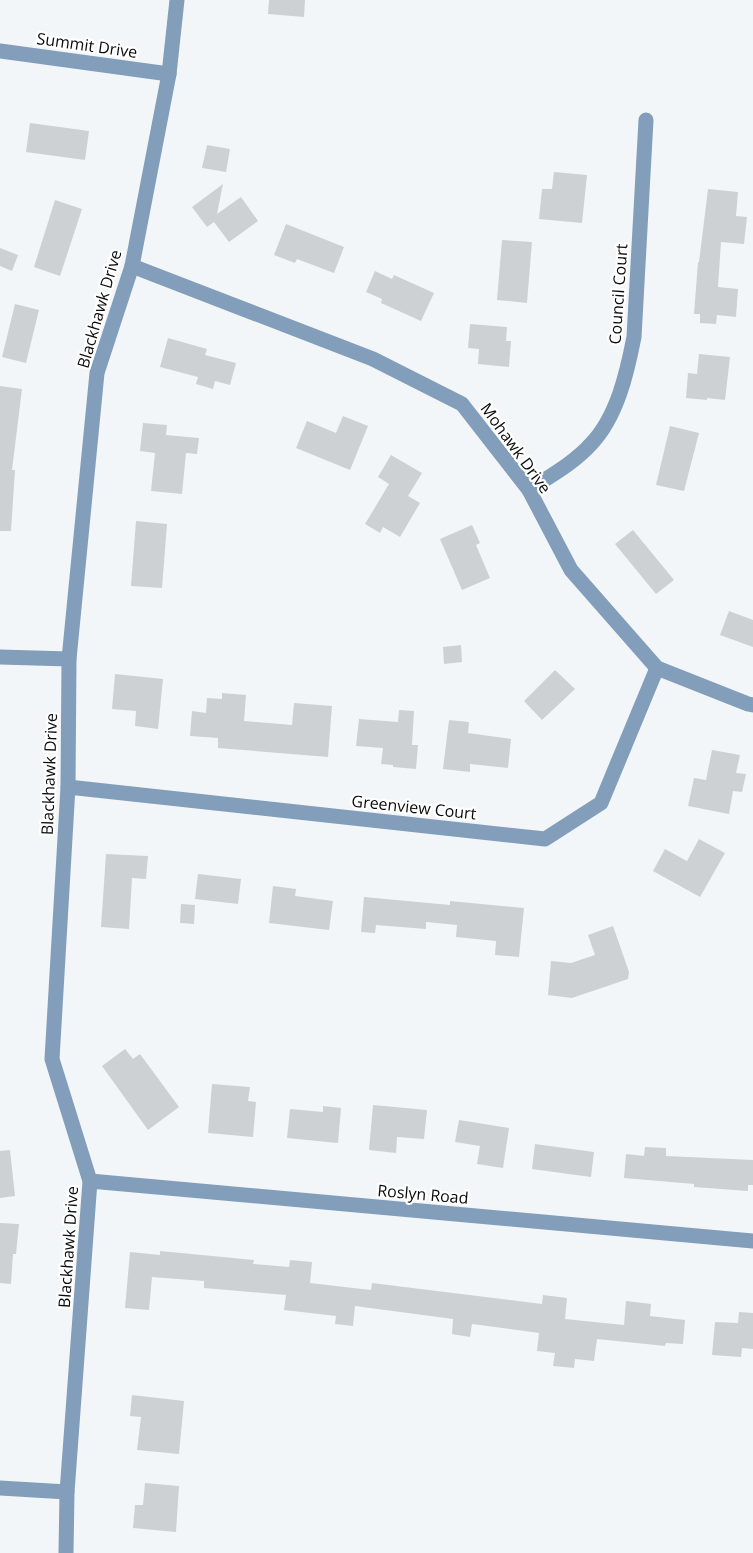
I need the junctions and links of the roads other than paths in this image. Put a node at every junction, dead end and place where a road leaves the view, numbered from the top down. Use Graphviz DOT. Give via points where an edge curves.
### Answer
graph roads {
  1 [pos="176,0"];
  2 [pos="0,51"];
  3 [pos="169,74"];
  4 [pos="646,120"];
  5 [pos="132,266"];
  6 [pos="529,490"];
  7 [pos="0,657"];
  8 [pos="69,659"];
  9 [pos="657,668"];
  10 [pos="753,705"];
  11 [pos="68,787"];
  12 [pos="90,1181"];
  13 [pos="753,1241"];
  14 [pos="0,1488"];
  15 [pos="68,1492"];
  16 [pos="66,1553"];
  1 -- 3 [label="street, Blackhawk Drive"];
  2 -- 3 [label="street, Summit Drive"];
  3 -- 5 [label="street, Blackhawk Drive"];
  4 -- 6 [label="street, Council Court" via="634,337 630,358 607,423 592,444"];
  5 -- 6 [label="street, Mohawk Drive" via="373,359 462,404"];
  5 -- 8 [label="street, Blackhawk Drive" via="97,373"];
  6 -- 9 [label="street, Mohawk Drive" via="571,570"];
  7 -- 8 [label="street"];
  8 -- 11 [label="street, Blackhawk Drive"];
  9 -- 10 [label="street, Mohawk Drive"];
  9 -- 11 [label="street, Greenview Court" via="601,803 545,839"];
  11 -- 12 [label="street, Blackhawk Drive" via="52,1059"];
  12 -- 13 [label="street, Roslyn Road"];
  12 -- 15 [label="street, Blackhawk Drive"];
  14 -- 15 [label="street"];
  15 -- 16 [label="street, Blackhawk Drive"];
}
